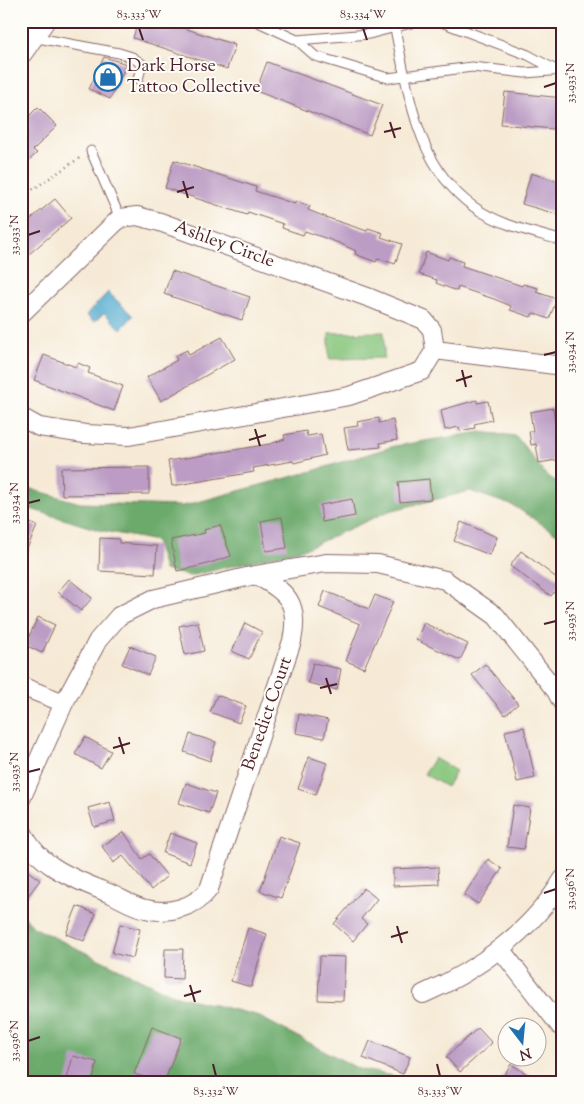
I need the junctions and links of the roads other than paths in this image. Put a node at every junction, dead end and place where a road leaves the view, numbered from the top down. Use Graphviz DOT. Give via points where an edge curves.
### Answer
graph roads {
  1 [pos="256,21"];
  2 [pos="419,21"];
  3 [pos="439,21"];
  4 [pos="395,29"];
  5 [pos="29,39"];
  6 [pos="297,40"];
  7 [pos="558,70"];
  8 [pos="405,76"];
  9 [pos="138,79"];
  10 [pos="91,151"];
  11 [pos="120,218"];
  12 [pos="563,241"];
  13 [pos="21,314"];
  14 [pos="436,350"];
  15 [pos="563,366"];
  16 [pos="21,417"];
  17 [pos="255,575"];
  18 [pos="21,686"];
  19 [pos="64,703"];
  20 [pos="563,704"];
  21 [pos="21,799"];
  22 [pos="21,828"];
  23 [pos="563,879"];
  24 [pos="501,950"];
  25 [pos="423,994"];
  26 [pos="561,1027"];
  1 -- 6 [label="lane"];
  2 -- 4 [label="lane"];
  3 -- 7 [label="lane"];
  4 -- 6 [label="lane"];
  4 -- 8 [label="lane"];
  5 -- 9 [label="lane" via="132,57 142,64"];
  6 -- 8 [label="lane" via="315,56 388,78"];
  7 -- 8 [label="lane" via="524,73 472,67"];
  8 -- 12 [label="lane" via="412,112 440,176 473,206 493,217"];
  10 -- 11 [label="lane"];
  11 -- 13 [label="street"];
  11 -- 14 [label="street, Ashley Circle" via="136,216 160,222 424,320 432,330"];
  14 -- 15 [label="street"];
  14 -- 16 [label="street" via="422,371 349,396 129,436 39,427"];
  17 -- 19 [label="street" via="153,599 119,616 98,640"];
  17 -- 20 [label="street" via="326,563 378,564 444,580 496,616"];
  17 -- 22 [label="street, Benedict Court" via="277,586 287,596 293,607 296,626 209,890 202,899 177,909 147,910 63,874 39,856"];
  18 -- 19 [label="street"];
  19 -- 21 [label="street"];
  23 -- 24 [label="street" via="553,896"];
  24 -- 25 [label="street" via="451,983"];
  24 -- 26 [label="street"];
}
